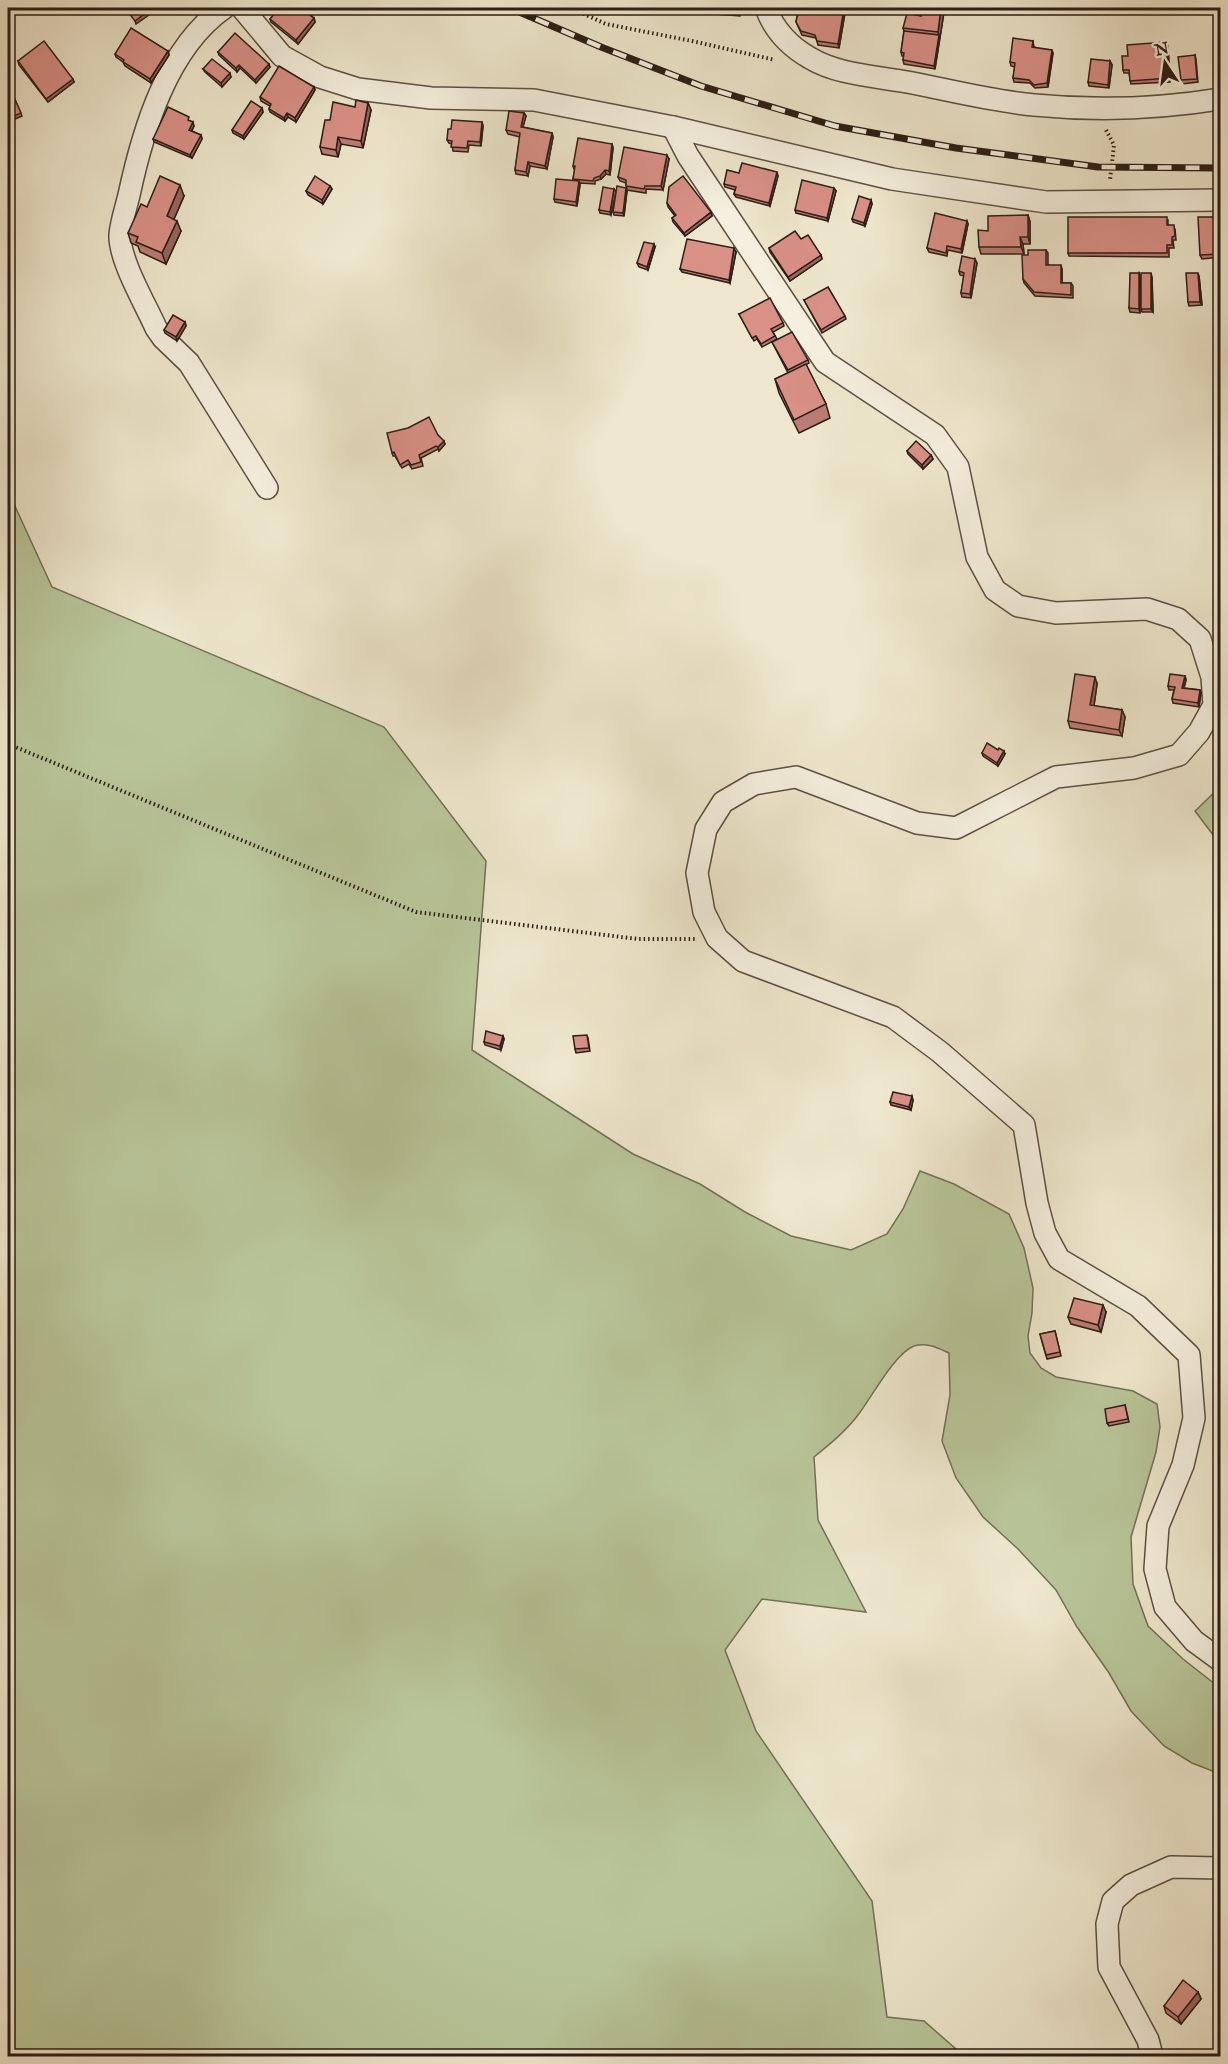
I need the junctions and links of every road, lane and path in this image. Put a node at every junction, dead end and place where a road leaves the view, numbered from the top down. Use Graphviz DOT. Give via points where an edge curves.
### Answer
graph roads {
  1 [pos="224,8"];
  2 [pos="242,8"];
  3 [pos="571,8"];
  4 [pos="766,8"];
  5 [pos="812,59"];
  6 [pos="1221,99"];
  7 [pos="1086,108"];
  8 [pos="673,127"];
  9 [pos="1221,200"];
  10 [pos="1108,201"];
  11 [pos="267,488"];
  12 [pos="8,744"];
  13 [pos="717,938"];
  14 [pos="1221,1660"];
  15 [pos="1221,1868"];
  16 [pos="1152,2056"];
  1 -- 11 [label="street" via="198,29 157,101 120,236 124,259 156,328 189,363"];
  2 -- 8 [label="street" via="282,56 320,77 358,89 431,98 534,100"];
  3 -- 5 [label="path" via="606,24 774,60"];
  4 -- 5 [label="street" via="774,27 789,44"];
  5 -- 7 [label="street" via="842,70 1031,105"];
  6 -- 7 [label="street" via="1139,108"];
  7 -- 10 [label="path" via="1108,132 1114,145"];
  8 -- 10 [label="street" via="892,180 1046,202"];
  8 -- 13 [label="street" via="688,156 825,362 935,435 958,467 977,557 994,590 1018,606 1056,613 1147,609 1178,619 1200,639 1212,677 1214,705 1199,732 1179,755 1134,768 1056,777 957,828 917,823 796,777 754,784 723,802 706,829 697,873 704,912"];
  9 -- 10 [label="street"];
  12 -- 13 [label="path" via="416,912 638,939"];
  13 -- 14 [label="street" via="743,961 893,1017 1024,1125 1037,1203 1045,1233 1059,1259 1138,1306 1189,1355 1194,1418 1183,1465 1158,1526 1155,1569 1165,1607 1194,1641"];
  15 -- 16 [label="street" via="1171,1867 1131,1885 1113,1901 1107,1924 1109,1967 1148,2040"];
}
